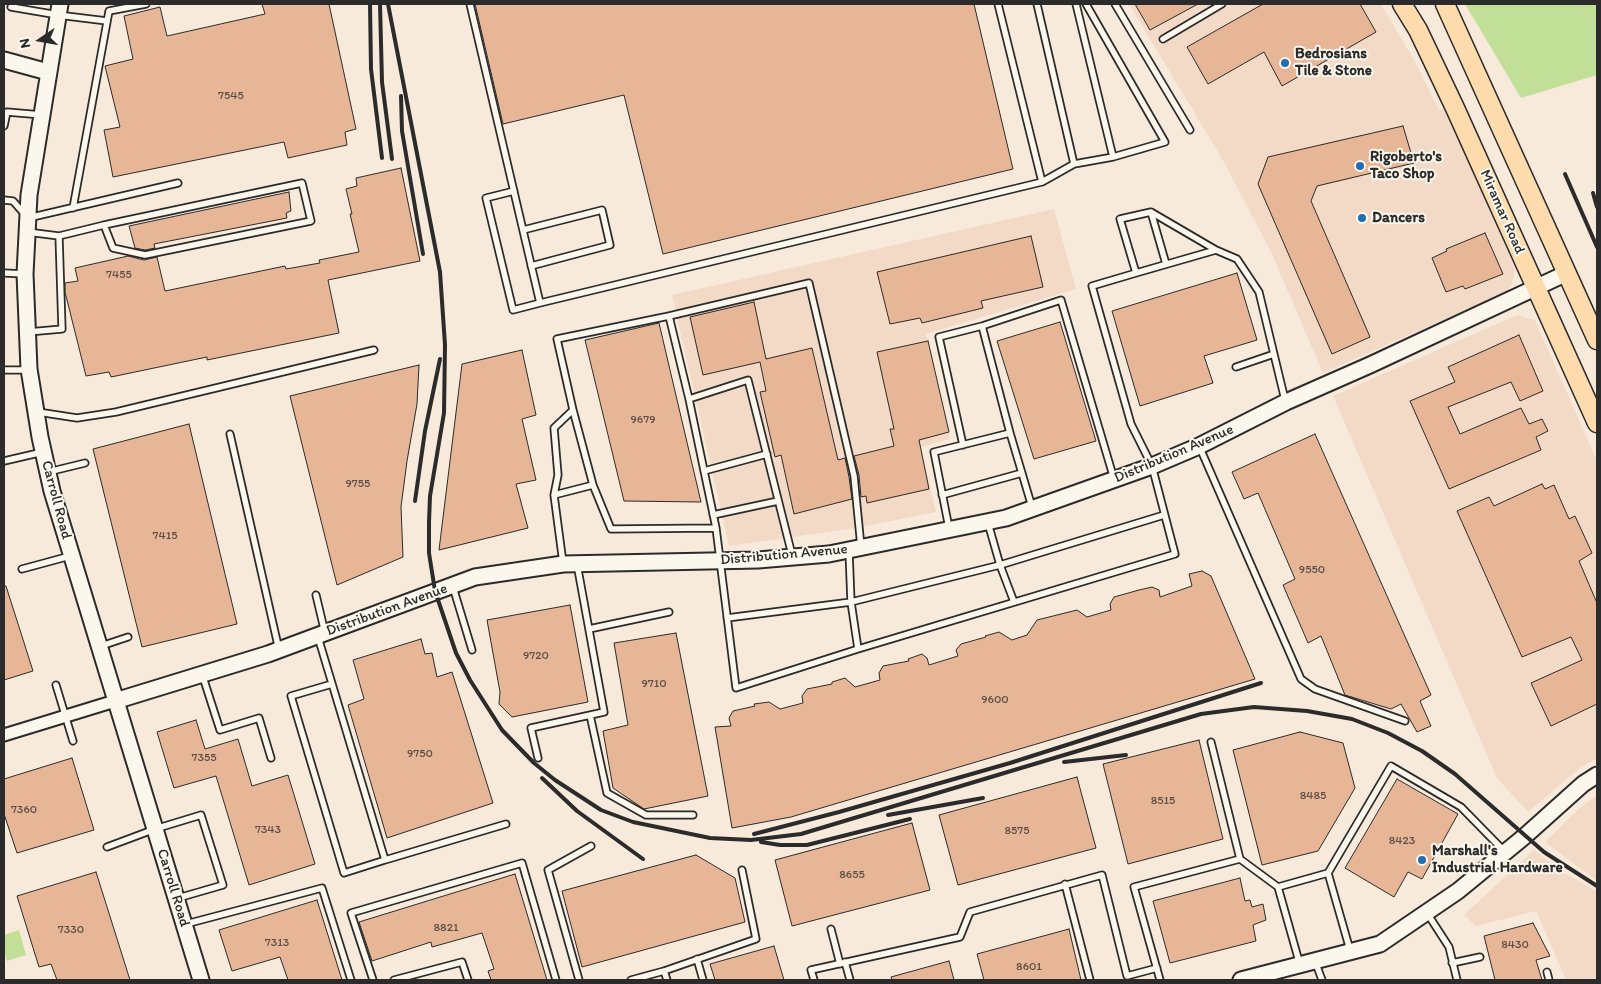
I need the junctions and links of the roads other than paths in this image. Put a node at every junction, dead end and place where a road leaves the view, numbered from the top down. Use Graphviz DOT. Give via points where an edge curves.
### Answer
graph roads {
  1 [pos="146,4"];
  2 [pos="470,4"];
  3 [pos="998,4"];
  4 [pos="1036,4"];
  5 [pos="1076,4"];
  6 [pos="1086,4"];
  7 [pos="1115,4"];
  8 [pos="1222,4"];
  9 [pos="1402,4"];
  10 [pos="1445,4"];
  11 [pos="11,6"];
  12 [pos="59,10"];
  13 [pos="107,21"];
  14 [pos="1163,40"];
  15 [pos="4,60"];
  16 [pos="48,72"];
  17 [pos="42,115"];
  18 [pos="4,126"];
  19 [pos="1190,130"];
  20 [pos="1113,156"];
  21 [pos="1074,164"];
  22 [pos="1042,182"];
  23 [pos="178,183"];
  24 [pos="514,191"];
  25 [pos="4,200"];
  26 [pos="73,208"];
  27 [pos="1151,212"];
  28 [pos="28,225"];
  29 [pos="104,225"];
  30 [pos="523,230"];
  31 [pos="59,236"];
  32 [pos="1216,250"];
  33 [pos="1166,264"];
  34 [pos="531,266"];
  35 [pos="4,273"];
  36 [pos="1136,273"];
  37 [pos="1567,273"];
  38 [pos="25,274"];
  39 [pos="1537,288"];
  40 [pos="540,303"];
  41 [pos="669,316"];
  42 [pos="982,326"];
  43 [pos="28,332"];
  44 [pos="1597,340"];
  45 [pos="374,350"];
  46 [pos="1274,354"];
  47 [pos="1236,366"];
  48 [pos="4,370"];
  49 [pos="30,370"];
  50 [pos="689,399"];
  51 [pos="1286,402"];
  52 [pos="573,410"];
  53 [pos="36,412"];
  54 [pos="1597,424"];
  55 [pos="1010,433"];
  56 [pos="230,434"];
  57 [pos="963,445"];
  58 [pos="1199,446"];
  59 [pos="43,452"];
  60 [pos="766,454"];
  61 [pos="4,461"];
  62 [pos="85,463"];
  63 [pos="1152,466"];
  64 [pos="704,471"];
  65 [pos="48,472"];
  66 [pos="1022,473"];
  67 [pos="1114,480"];
  68 [pos="593,485"];
  69 [pos="554,495"];
  70 [pos="942,495"];
  71 [pos="778,501"];
  72 [pos="1032,509"];
  73 [pos="713,515"];
  74 [pos="1164,515"];
  75 [pos="988,522"];
  76 [pos="716,528"];
  77 [pos="950,529"];
  78 [pos="855,549"];
  79 [pos="71,556"];
  80 [pos="793,557"];
  81 [pos="719,561"];
  82 [pos="570,564"];
  83 [pos="1000,565"];
  84 [pos="22,569"];
  85 [pos="453,585"];
  86 [pos="316,595"];
  87 [pos="851,602"];
  88 [pos="1014,602"];
  89 [pos="669,612"];
  90 [pos="726,618"];
  91 [pos="589,629"];
  92 [pos="321,634"];
  93 [pos="128,637"];
  94 [pos="99,647"];
  95 [pos="858,649"];
  96 [pos="279,650"];
  97 [pos="472,650"];
  98 [pos="202,674"];
  99 [pos="332,684"];
  100 [pos="56,685"];
  101 [pos="115,701"];
  102 [pos="590,715"];
  103 [pos="65,717"];
  104 [pos="1405,721"];
  105 [pos="4,736"];
  106 [pos="73,741"];
  107 [pos="1211,742"];
  108 [pos="271,758"];
  109 [pos="538,758"];
  110 [pos="1597,775"];
  111 [pos="693,815"];
  112 [pos="506,824"];
  113 [pos="155,829"];
  114 [pos="592,846"];
  115 [pos="107,847"];
  116 [pos="1505,852"];
  117 [pos="1240,859"];
  118 [pos="384,860"];
  119 [pos="742,870"];
  120 [pos="1328,873"];
  121 [pos="1065,884"];
  122 [pos="1278,887"];
  123 [pos="176,899"];
  124 [pos="1426,911"];
  125 [pos="184,925"];
  126 [pos="831,929"];
  127 [pos="1351,951"];
  128 [pos="1480,957"];
  129 [pos="697,959"];
  130 [pos="1315,961"];
  131 [pos="842,963"];
  132 [pos="1452,963"];
  133 [pos="1300,965"];
  134 [pos="1157,968"];
  135 [pos="664,971"];
  136 [pos="1547,972"];
  137 [pos="1134,977"];
  138 [pos="201,980"];
  139 [pos="352,980"];
  140 [pos="372,980"];
  141 [pos="394,980"];
  142 [pos="468,980"];
  143 [pos="556,980"];
  144 [pos="578,980"];
  145 [pos="631,980"];
  146 [pos="667,980"];
  147 [pos="703,980"];
  148 [pos="814,980"];
  149 [pos="850,980"];
  150 [pos="1090,980"];
  151 [pos="1160,980"];
  152 [pos="1241,980"];
  153 [pos="1322,980"];
  154 [pos="1456,980"];
  155 [pos="1549,980"];
  1 -- 13 [label="lane" via="109,11"];
  2 -- 24 [label="lane"];
  3 -- 22 [label="lane"];
  4 -- 21 [label="lane"];
  5 -- 20 [label="lane"];
  6 -- 20 [label="lane" via="1165,142"];
  7 -- 19 [label="lane"];
  8 -- 14 [label="lane"];
  9 -- 39 [label="main road, Miramar Road" via="1418,30"];
  10 -- 37 [label="main road"];
  11 -- 12 [label="lane"];
  12 -- 13 [label="lane"];
  12 -- 16 [label="street, Carroll Road"];
  13 -- 26 [label="lane"];
  15 -- 16 [label="street"];
  16 -- 17 [label="street, Carroll Road"];
  17 -- 18 [label="lane" via="7,112"];
  17 -- 28 [label="street, Carroll Road"];
  20 -- 21 [label="lane"];
  21 -- 22 [label="lane"];
  22 -- 40 [label="lane"];
  23 -- 26 [label="lane"];
  24 -- 30 [label="lane"];
  24 -- 40 [label="lane" via="486,198 513,310"];
  25 -- 28 [label="lane" via="13,201"];
  26 -- 28 [label="lane"];
  27 -- 32 [label="lane"];
  27 -- 33 [label="lane"];
  27 -- 36 [label="lane" via="1120,219"];
  28 -- 31 [label="lane"];
  28 -- 38 [label="street, Carroll Road"];
  29 -- 29 [label="lane" via="302,183 311,221 145,255 113,248"];
  29 -- 31 [label="lane"];
  30 -- 34 [label="lane"];
  30 -- 34 [label="lane" via="602,210 610,245"];
  31 -- 43 [label="lane" via="62,329"];
  32 -- 33 [label="lane"];
  32 -- 46 [label="lane" via="1237,259 1259,292"];
  33 -- 36 [label="lane"];
  34 -- 40 [label="lane"];
  35 -- 38 [label="lane"];
  36 -- 63 [label="lane" via="1092,286 1131,424"];
  37 -- 39 [label="street, Distribution Avenue"];
  37 -- 44 [label="main road"];
  38 -- 43 [label="street, Carroll Road"];
  39 -- 51 [label="street, Distribution Avenue"];
  39 -- 54 [label="main road, Miramar Road"];
  41 -- 50 [label="lane"];
  41 -- 52 [label="lane" via="557,339"];
  41 -- 78 [label="lane" via="809,284 854,476"];
  42 -- 55 [label="lane"];
  42 -- 57 [label="lane" via="939,337"];
  42 -- 67 [label="lane" via="1061,300"];
  43 -- 49 [label="street, Carroll Road"];
  45 -- 53 [label="lane" via="116,412 76,418"];
  46 -- 47 [label="lane"];
  46 -- 51 [label="lane"];
  48 -- 49 [label="lane"];
  49 -- 53 [label="street, Carroll Road"];
  50 -- 60 [label="lane" via="748,380"];
  50 -- 64 [label="lane"];
  51 -- 58 [label="street, Distribution Avenue"];
  52 -- 68 [label="lane"];
  52 -- 69 [label="lane" via="554,428 558,474"];
  53 -- 59 [label="street, Carroll Road"];
  55 -- 57 [label="lane"];
  55 -- 66 [label="lane"];
  56 -- 96 [label="lane"];
  57 -- 70 [label="lane" via="934,452"];
  58 -- 63 [label="street, Distribution Avenue"];
  58 -- 104 [label="lane" via="1301,680 1315,689"];
  59 -- 61 [label="lane"];
  59 -- 65 [label="street, Carroll Road"];
  60 -- 64 [label="lane"];
  60 -- 71 [label="lane"];
  62 -- 65 [label="lane"];
  63 -- 67 [label="street, Distribution Avenue"];
  63 -- 74 [label="lane"];
  64 -- 73 [label="lane"];
  65 -- 79 [label="street, Carroll Road"];
  66 -- 70 [label="lane"];
  66 -- 72 [label="lane"];
  67 -- 72 [label="street, Distribution Avenue"];
  68 -- 69 [label="lane"];
  68 -- 76 [label="lane" via="611,529"];
  69 -- 82 [label="lane"];
  70 -- 77 [label="lane"];
  71 -- 73 [label="lane"];
  71 -- 80 [label="lane"];
  72 -- 75 [label="street, Distribution Avenue"];
  73 -- 76 [label="lane"];
  74 -- 83 [label="lane"];
  74 -- 88 [label="lane" via="1175,554"];
  75 -- 77 [label="street, Distribution Avenue"];
  75 -- 83 [label="lane"];
  76 -- 81 [label="lane"];
  77 -- 78 [label="street, Distribution Avenue"];
  78 -- 80 [label="street, Distribution Avenue"];
  78 -- 87 [label="lane"];
  79 -- 84 [label="lane"];
  79 -- 94 [label="street, Carroll Road"];
  80 -- 81 [label="street, Distribution Avenue"];
  81 -- 82 [label="street, Distribution Avenue"];
  81 -- 90 [label="lane"];
  82 -- 85 [label="street, Distribution Avenue" via="474,577"];
  82 -- 91 [label="lane"];
  83 -- 87 [label="lane"];
  83 -- 88 [label="lane"];
  85 -- 92 [label="street, Distribution Avenue"];
  85 -- 97 [label="lane"];
  86 -- 92 [label="lane"];
  87 -- 90 [label="lane"];
  87 -- 95 [label="lane"];
  88 -- 95 [label="lane"];
  89 -- 91 [label="lane"];
  90 -- 95 [label="lane" via="736,688"];
  91 -- 102 [label="lane" via="604,712"];
  92 -- 96 [label="street, Distribution Avenue"];
  92 -- 99 [label="lane"];
  93 -- 94 [label="lane"];
  94 -- 101 [label="street, Carroll Road"];
  96 -- 98 [label="street, Distribution Avenue"];
  98 -- 101 [label="street, Distribution Avenue"];
  98 -- 108 [label="lane" via="220,730 259,718"];
  99 -- 118 [label="lane"];
  99 -- 118 [label="lane" via="291,696 344,873"];
  100 -- 103 [label="lane"];
  101 -- 103 [label="street, Distribution Avenue"];
  101 -- 113 [label="street, Carroll Road"];
  102 -- 109 [label="lane" via="531,728"];
  102 -- 111 [label="lane" via="607,793 646,815"];
  103 -- 105 [label="street, Distribution Avenue"];
  103 -- 106 [label="lane"];
  107 -- 117 [label="lane"];
  110 -- 116 [label="street"];
  112 -- 118 [label="lane"];
  113 -- 115 [label="lane"];
  113 -- 123 [label="street, Carroll Road"];
  113 -- 123 [label="lane" via="201,815 207,832 222,885"];
  114 -- 144 [label="lane" via="548,870"];
  116 -- 120 [label="lane" via="1461,807 1391,766"];
  116 -- 124 [label="street" via="1458,891"];
  117 -- 122 [label="lane"];
  117 -- 134 [label="lane" via="1134,886"];
  119 -- 129 [label="lane" via="756,939"];
  120 -- 122 [label="lane"];
  120 -- 127 [label="lane"];
  121 -- 131 [label="lane" via="970,912 960,937"];
  121 -- 137 [label="lane" via="1102,875 1127,976"];
  121 -- 150 [label="lane"];
  122 -- 133 [label="lane"];
  123 -- 125 [label="street, Carroll Road"];
  124 -- 127 [label="street" via="1380,944"];
  124 -- 132 [label="lane" via="1448,948"];
  125 -- 138 [label="street, Carroll Road"];
  125 -- 139 [label="lane" via="322,888"];
  126 -- 131 [label="lane"];
  127 -- 130 [label="street"];
  128 -- 132 [label="lane"];
  129 -- 135 [label="lane"];
  129 -- 147 [label="lane"];
  130 -- 133 [label="street"];
  130 -- 153 [label="lane"];
  131 -- 148 [label="lane" via="811,970"];
  131 -- 149 [label="lane"];
  132 -- 154 [label="lane"];
  133 -- 152 [label="street"];
  134 -- 137 [label="lane"];
  134 -- 151 [label="lane"];
  135 -- 145 [label="lane"];
  135 -- 146 [label="lane"];
  136 -- 155 [label="lane"];
  140 -- 143 [label="lane" via="350,913 522,863"];
  141 -- 142 [label="lane" via="462,962"];
}
